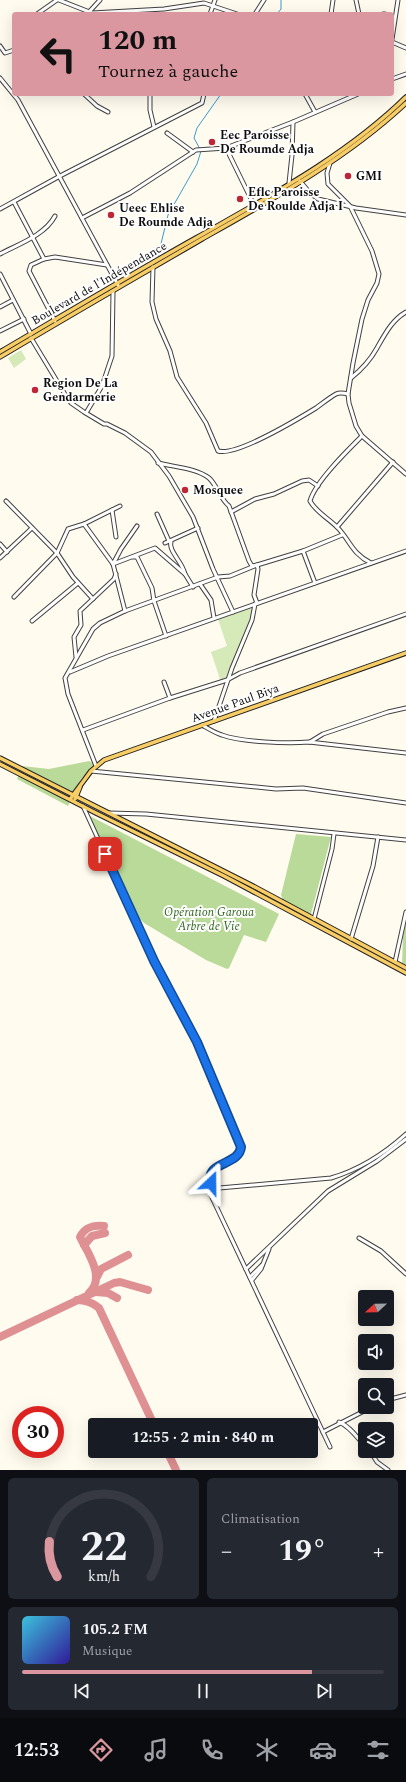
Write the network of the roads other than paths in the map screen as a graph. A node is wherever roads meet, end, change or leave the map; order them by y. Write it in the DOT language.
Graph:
graph roads {
  1 [pos="58,0"];
  2 [pos="100,0"];
  3 [pos="188,0"];
  4 [pos="215,0"];
  5 [pos="264,0"];
  6 [pos="333,0"];
  7 [pos="356,0"];
  8 [pos="398,0"];
  9 [pos="190,5"];
  10 [pos="212,6"];
  11 [pos="40,12"];
  12 [pos="88,12"];
  13 [pos="92,12"];
  14 [pos="121,12"];
  15 [pos="210,12"];
  16 [pos="231,12"];
  17 [pos="256,12"];
  18 [pos="331,12"];
  19 [pos="359,12"];
  20 [pos="394,18"];
  21 [pos="394,41"];
  22 [pos="0,46"];
  23 [pos="406,48"];
  24 [pos="12,51"];
  25 [pos="406,74"];
  26 [pos="0,78"];
  27 [pos="394,78"];
  28 [pos="12,93"];
  29 [pos="15,96"];
  30 [pos="86,96"];
  31 [pos="150,96"];
  32 [pos="204,96"];
  33 [pos="306,96"];
  34 [pos="353,96"];
  35 [pos="406,97"];
  36 [pos="406,103"];
  37 [pos="108,112"];
  38 [pos="315,112"];
  39 [pos="292,122"];
  40 [pos="154,127"];
  41 [pos="167,133"];
  42 [pos="226,148"];
  43 [pos="193,152"];
  44 [pos="330,162"];
  45 [pos="60,176"];
  46 [pos="300,181"];
  47 [pos="288,184"];
  48 [pos="14,202"];
  49 [pos="254,205"];
  50 [pos="350,206"];
  51 [pos="0,209"];
  52 [pos="406,215"];
  53 [pos="55,216"];
  54 [pos="82,218"];
  55 [pos="32,237"];
  56 [pos="0,254"];
  57 [pos="44,259"];
  58 [pos="107,265"];
  59 [pos="153,267"];
  60 [pos="0,274"];
  61 [pos="118,285"];
  62 [pos="113,290"];
  63 [pos="13,300"];
  64 [pos="0,307"];
  65 [pos="406,312"];
  66 [pos="24,319"];
  67 [pos="54,321"];
  68 [pos="0,331"];
  69 [pos="31,336"];
  70 [pos="0,352"];
  71 [pos="0,357"];
  72 [pos="351,378"];
  73 [pos="348,394"];
  74 [pos="86,413"];
  75 [pos="362,436"];
  76 [pos="393,462"];
  77 [pos="158,463"];
  78 [pos="406,474"];
  79 [pos="318,486"];
  80 [pos="6,501"];
  81 [pos="120,506"];
  82 [pos="112,510"];
  83 [pos="231,512"];
  84 [pos="157,514"];
  85 [pos="84,524"];
  86 [pos="137,526"];
  87 [pos="32,528"];
  88 [pos="198,528"];
  89 [pos="338,528"];
  90 [pos="342,535"];
  91 [pos="116,537"];
  92 [pos="170,541"];
  93 [pos="165,543"];
  94 [pos="0,544"];
  95 [pos="406,550"];
  96 [pos="303,551"];
  97 [pos="7,552"];
  98 [pos="57,553"];
  99 [pos="130,556"];
  100 [pos="0,558"];
  101 [pos="371,563"];
  102 [pos="113,564"];
  103 [pos="257,565"];
  104 [pos="116,574"];
  105 [pos="185,574"];
  106 [pos="218,577"];
  107 [pos="78,583"];
  108 [pos="315,583"];
  109 [pos="200,584"];
  110 [pos="193,587"];
  111 [pos="14,597"];
  112 [pos="93,599"];
  113 [pos="154,601"];
  114 [pos="256,604"];
  115 [pos="125,611"];
  116 [pos="233,612"];
  117 [pos="406,614"];
  118 [pos="214,618"];
  119 [pos="32,621"];
  120 [pos="166,636"];
  121 [pos="406,653"];
  122 [pos="76,657"];
  123 [pos="70,672"];
  124 [pos="227,680"];
  125 [pos="164,682"];
  126 [pos="170,698"];
  127 [pos="406,708"];
  128 [pos="214,721"];
  129 [pos="202,725"];
  130 [pos="82,730"];
  131 [pos="309,742"];
  132 [pos="406,753"];
  133 [pos="0,758"];
  134 [pos="0,764"];
  135 [pos="96,766"];
  136 [pos="91,771"];
  137 [pos="80,786"];
  138 [pos="79,791"];
  139 [pos="73,799"];
  140 [pos="81,800"];
  141 [pos="406,803"];
  142 [pos="83,806"];
  143 [pos="107,813"];
  144 [pos="334,834"];
  145 [pos="378,837"];
  146 [pos="406,840"];
  147 [pos="406,912"];
  148 [pos="314,919"];
  149 [pos="351,939"];
  150 [pos="395,962"];
  151 [pos="406,968"];
  152 [pos="406,973"];
  153 [pos="406,1134"];
  154 [pos="406,1139"];
  155 [pos="213,1188"];
  156 [pos="359,1238"];
  157 [pos="270,1247"];
  158 [pos="246,1269"];
  159 [pos="406,1274"];
  160 [pos="251,1278"];
  161 [pos="406,1395"];
  162 [pos="394,1398"];
  163 [pos="358,1413"];
  164 [pos="339,1422"];
  165 [pos="323,1432"];
  166 [pos="358,1438"];
  167 [pos="330,1447"];
  168 [pos="374,1458"];
  169 [pos="388,1470"];
  1 -- 11 [label="street"];
  1 -- 12 [label="street"];
  2 -- 13 [label="street"];
  3 -- 9 [label="street"];
  4 -- 10 [label="street"];
  5 -- 17 [label="street"];
  6 -- 18 [label="street"];
  7 -- 19 [label="street"];
  8 -- 20 [label="street"];
  9 -- 10 [label="street"];
  9 -- 14 [label="street"];
  10 -- 15 [label="street"];
  10 -- 16 [label="street"];
  21 -- 23 [label="street"];
  22 -- 24 [label="street"];
  25 -- 27 [label="street"];
  26 -- 28 [label="street"];
  29 -- 45 [label="street"];
  30 -- 37 [label="street"];
  31 -- 40 [label="street"];
  32 -- 40 [label="street"];
  33 -- 38 [label="street"];
  34 -- 38 [label="street"];
  35 -- 47 [label="main road, Boulevard de l'Indépendance"];
  36 -- 44 [label="main road, Boulevard de l'Indépendance"];
  38 -- 39 [label="street"];
  39 -- 42 [label="street"];
  39 -- 47 [label="street"];
  40 -- 45 [label="street"];
  41 -- 43 [label="street"];
  42 -- 43 [label="street"];
  42 -- 49 [label="street"];
  43 -- 54 [label="street"];
  44 -- 46 [label="main road, Boulevard de l'Indépendance"];
  44 -- 50 [label="street"];
  45 -- 48 [label="street"];
  45 -- 54 [label="street"];
  46 -- 50 [label="street"];
  46 -- 59 [label="main road, Boulevard de l'Indépendance"];
  47 -- 49 [label="main road, Boulevard de l'Indépendance"];
  48 -- 51 [label="street"];
  48 -- 55 [label="street"];
  49 -- 61 [label="main road, Boulevard de l'Indépendance"];
  50 -- 52 [label="street"];
  50 -- 72 [label="street"];
  53 -- 55 [label="street"];
  54 -- 58 [label="street"];
  55 -- 56 [label="street"];
  55 -- 57 [label="street"];
  57 -- 58 [label="street"];
  57 -- 67 [label="street"];
  58 -- 61 [label="street"];
  59 -- 61 [label="main road, Boulevard de l'Indépendance"];
  59 -- 73 [label="street"];
  60 -- 63 [label="street"];
  61 -- 62 [label="main road, Boulevard de l'Indépendance"];
  61 -- 67 [label="main road, Boulevard de l'Indépendance"];
  62 -- 69 [label="main road, Boulevard de l'Indépendance"];
  62 -- 74 [label="street"];
  63 -- 64 [label="street"];
  63 -- 66 [label="street"];
  65 -- 72 [label="street"];
  66 -- 68 [label="street"];
  66 -- 69 [label="street"];
  67 -- 69 [label="main road, Boulevard de l'Indépendance"];
  69 -- 70 [label="main road, Boulevard de l'Indépendance"];
  69 -- 71 [label="main road, Boulevard de l'Indépendance"];
  69 -- 74 [label="street"];
  72 -- 73 [label="street"];
  73 -- 75 [label="street"];
  74 -- 77 [label="street"];
  75 -- 76 [label="street"];
  75 -- 79 [label="street"];
  76 -- 78 [label="street"];
  76 -- 89 [label="street"];
  77 -- 83 [label="street"];
  77 -- 88 [label="street"];
  79 -- 83 [label="street"];
  79 -- 89 [label="street"];
  80 -- 87 [label="street"];
  81 -- 82 [label="street"];
  82 -- 85 [label="street"];
  82 -- 91 [label="street"];
  83 -- 103 [label="street"];
  84 -- 92 [label="street"];
  85 -- 98 [label="street"];
  85 -- 102 [label="street"];
  86 -- 102 [label="street"];
  87 -- 97 [label="street"];
  87 -- 98 [label="street"];
  88 -- 92 [label="street"];
  88 -- 106 [label="street"];
  89 -- 90 [label="street"];
  90 -- 96 [label="street"];
  90 -- 101 [label="street"];
  92 -- 93 [label="street"];
  92 -- 105 [label="street"];
  94 -- 97 [label="street"];
  95 -- 101 [label="street"];
  96 -- 103 [label="street"];
  96 -- 108 [label="street"];
  97 -- 100 [label="street"];
  98 -- 107 [label="street"];
  98 -- 111 [label="street"];
  99 -- 102 [label="street"];
  99 -- 105 [label="street"];
  99 -- 113 [label="street"];
  101 -- 108 [label="street"];
  102 -- 104 [label="street"];
  103 -- 106 [label="street"];
  103 -- 114 [label="street"];
  104 -- 112 [label="street"];
  104 -- 115 [label="street"];
  105 -- 110 [label="street"];
  106 -- 109 [label="street"];
  106 -- 116 [label="street"];
  107 -- 112 [label="street"];
  107 -- 119 [label="street"];
  108 -- 114 [label="street"];
  109 -- 110 [label="street"];
  109 -- 118 [label="street"];
  110 -- 113 [label="street"];
  112 -- 122 [label="street"];
  113 -- 115 [label="street"];
  113 -- 120 [label="street"];
  114 -- 116 [label="street"];
  114 -- 124 [label="street"];
  115 -- 122 [label="street"];
  116 -- 118 [label="street"];
  117 -- 124 [label="street"];
  118 -- 120 [label="street"];
  120 -- 123 [label="street"];
  121 -- 128 [label="main road, Avenue Paul Biya"];
  122 -- 123 [label="street"];
  123 -- 130 [label="street"];
  124 -- 126 [label="street"];
  124 -- 128 [label="street"];
  125 -- 126 [label="street"];
  126 -- 130 [label="street"];
  127 -- 131 [label="street"];
  128 -- 129 [label="main road, Avenue Paul Biya"];
  129 -- 131 [label="street"];
  129 -- 135 [label="main road, Avenue Paul Biya"];
  130 -- 135 [label="street"];
  131 -- 132 [label="street"];
  133 -- 139 [label="main road"];
  134 -- 139 [label="main road"];
  135 -- 136 [label="main road, Avenue Paul Biya"];
  136 -- 137 [label="main road, Avenue Paul Biya"];
  136 -- 141 [label="street"];
  137 -- 138 [label="main road, Avenue Paul Biya"];
  137 -- 139 [label="main road, Avenue Paul Biya"];
  138 -- 139 [label="main road, Avenue Paul Biya"];
  138 -- 140 [label="main road"];
  139 -- 140 [label="main road"];
  139 -- 142 [label="main road"];
  140 -- 143 [label="main road"];
  142 -- 152 [label="main road"];
  142 -- 155 [label="street"];
  143 -- 144 [label="street"];
  143 -- 148 [label="main road"];
  144 -- 145 [label="street"];
  144 -- 148 [label="street"];
  145 -- 146 [label="street"];
  145 -- 149 [label="street"];
  147 -- 150 [label="street"];
  148 -- 149 [label="main road"];
  149 -- 150 [label="main road"];
  150 -- 151 [label="main road"];
  153 -- 155 [label="street"];
  154 -- 157 [label="street"];
  155 -- 158 [label="street"];
  156 -- 159 [label="street"];
  157 -- 158 [label="street"];
  157 -- 160 [label="street"];
  158 -- 160 [label="street"];
  160 -- 165 [label="street"];
  161 -- 162 [label="street"];
  163 -- 164 [label="street"];
  164 -- 165 [label="street"];
  164 -- 166 [label="street"];
  165 -- 167 [label="street"];
  168 -- 169 [label="street"];
}
